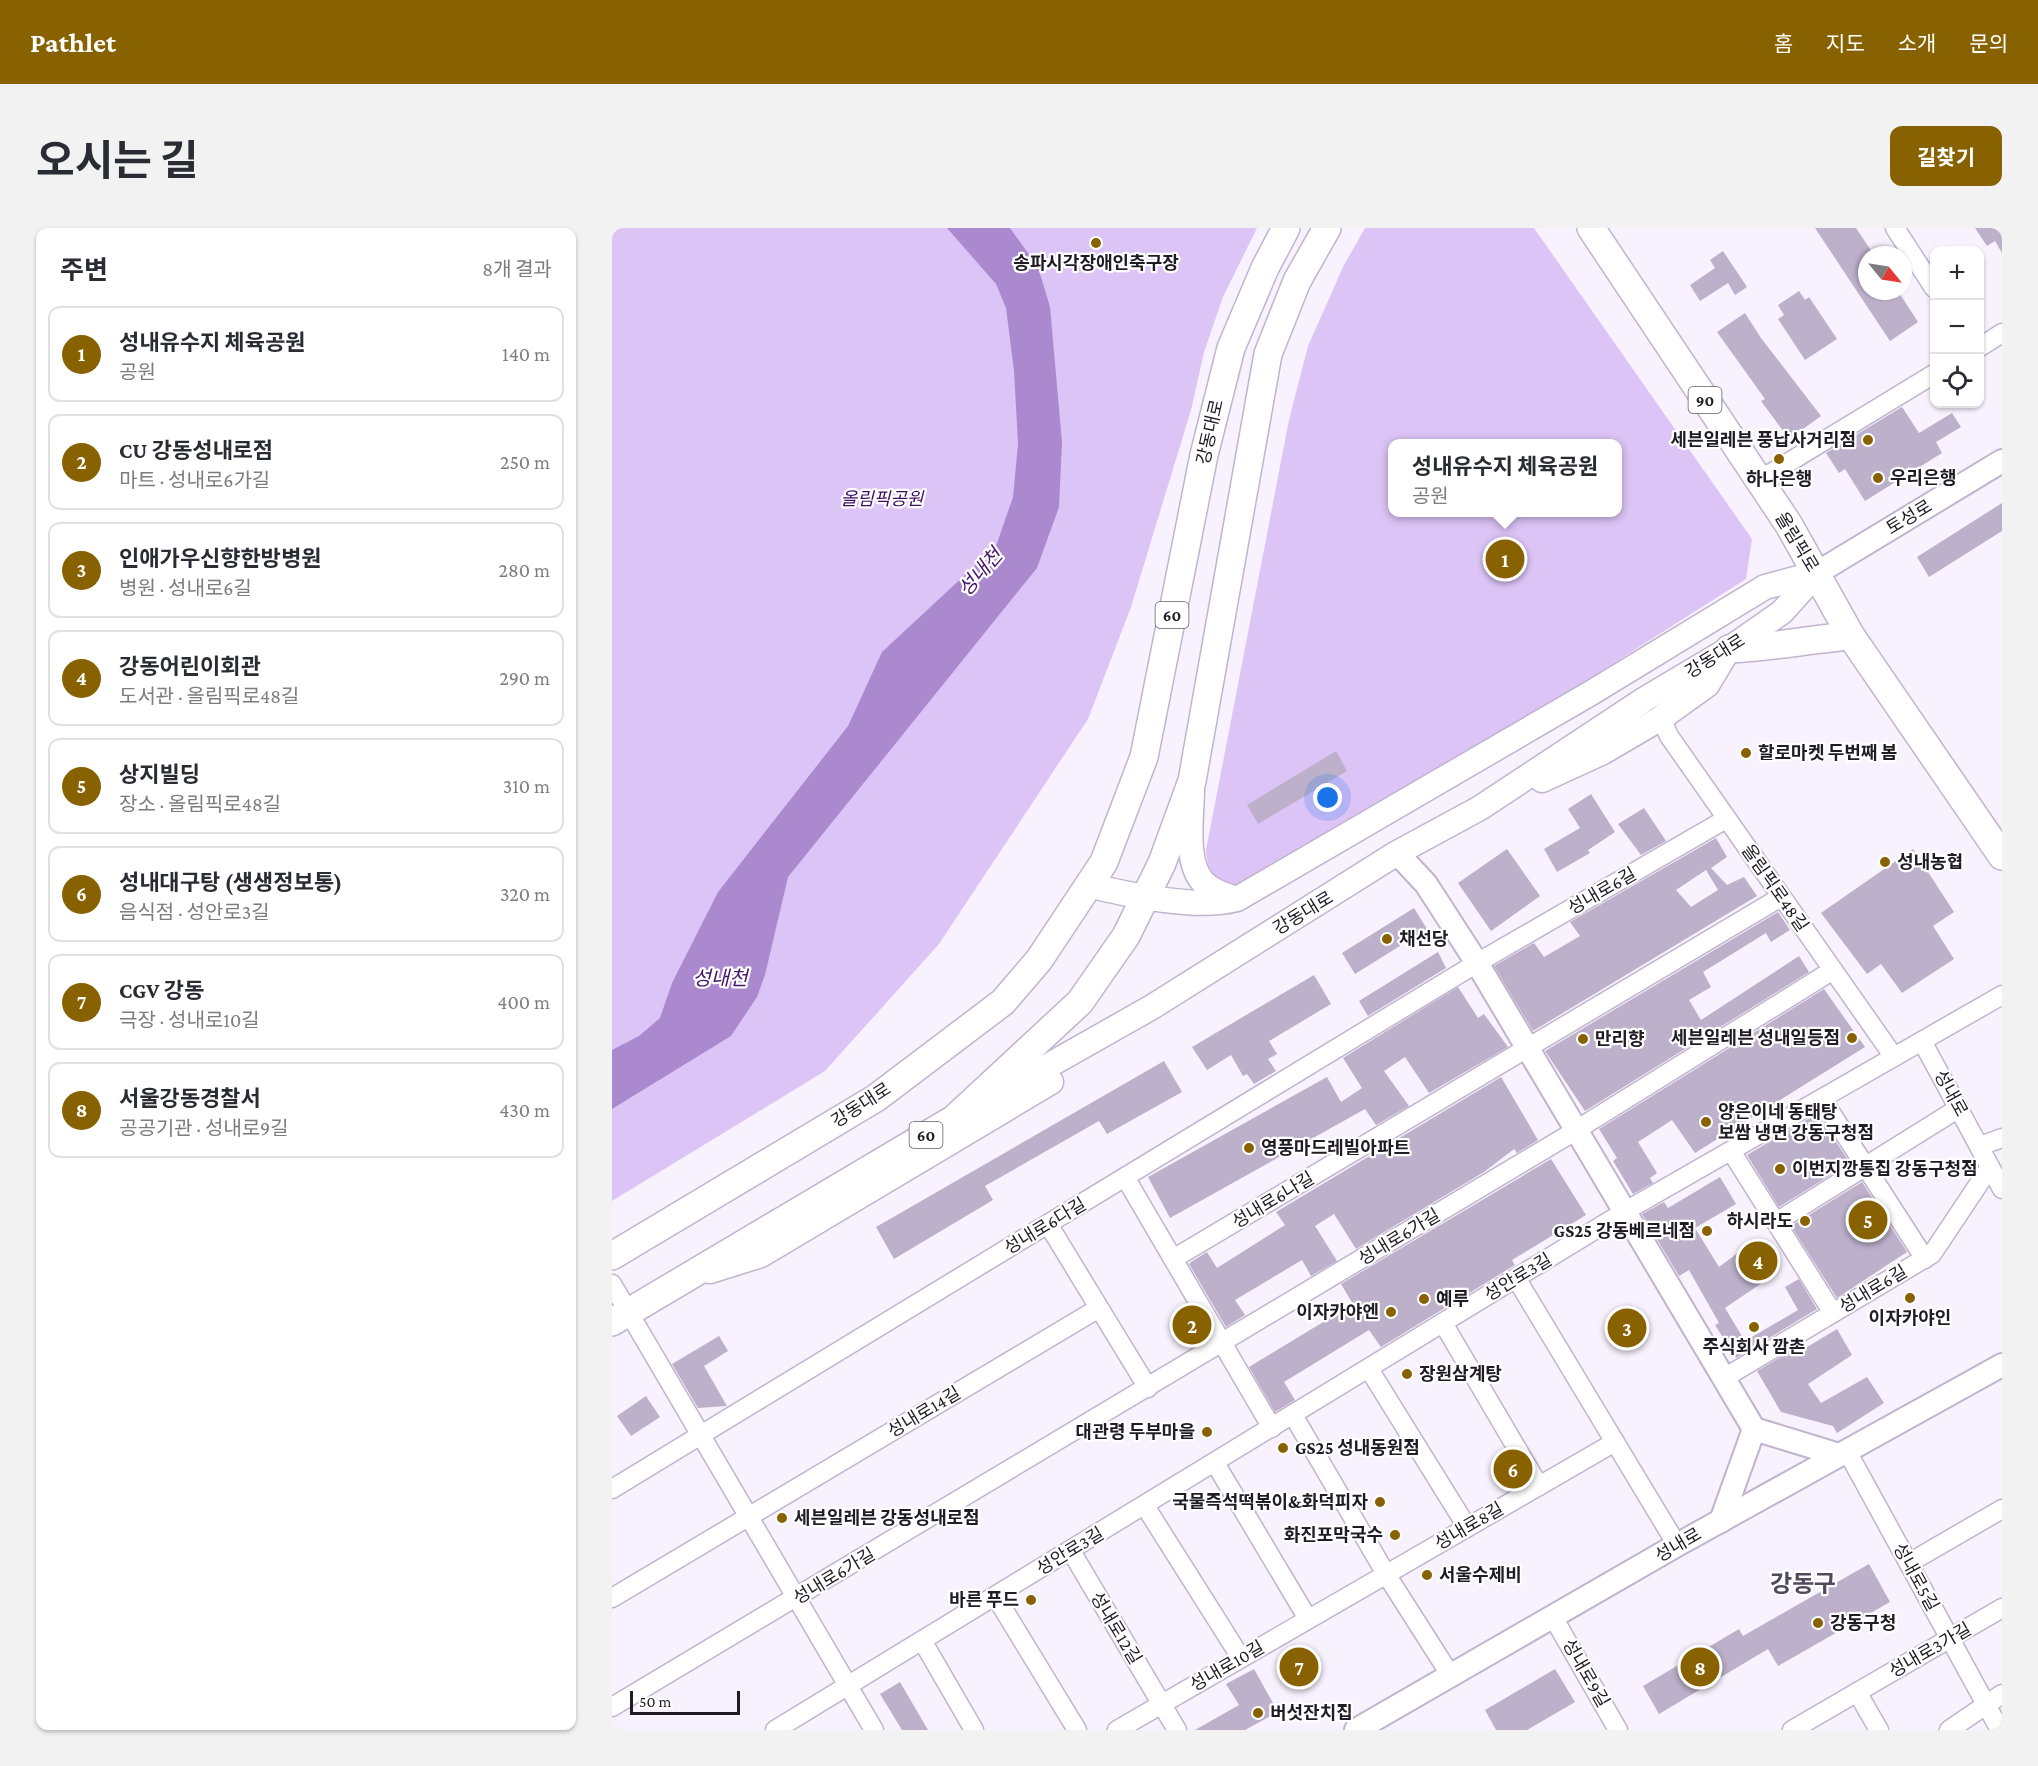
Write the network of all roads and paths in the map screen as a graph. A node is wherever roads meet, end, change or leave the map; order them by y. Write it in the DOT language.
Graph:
graph roads {
  1 [pos="1286,228"];
  2 [pos="1327,228"];
  3 [pos="1591,228"];
  4 [pos="1895,228"];
  5 [pos="1930,280"];
  6 [pos="2002,333"];
  7 [pos="1984,344"];
  8 [pos="1930,377"];
  9 [pos="2002,460"];
  10 [pos="1758,481"];
  11 [pos="1816,573"];
  12 [pos="1851,636"];
  13 [pos="1729,649"];
  14 [pos="1661,717"];
  15 [pos="1192,781"];
  16 [pos="1402,803"];
  17 [pos="1480,808"];
  18 [pos="1726,819"];
  19 [pos="1397,853"];
  20 [pos="2002,856"];
  21 [pos="1088,885"];
  22 [pos="1146,897"];
  23 [pos="1331,897"];
  24 [pos="1781,897"];
  25 [pos="1238,899"];
  26 [pos="1477,963"];
  27 [pos="1833,970"];
  28 [pos="2000,999"];
  29 [pos="1922,1041"];
  30 [pos="1528,1049"];
  31 [pos="1894,1057"];
  32 [pos="1822,1099"];
  33 [pos="1959,1108"];
  34 [pos="954,1119"];
  35 [pos="1576,1130"];
  36 [pos="2002,1138"];
  37 [pos="1980,1146"];
  38 [pos="1731,1151"];
  39 [pos="1990,1167"];
  40 [pos="1866,1168"];
  41 [pos="1125,1178"];
  42 [pos="2002,1189"];
  43 [pos="1625,1212"];
  44 [pos="1776,1222"];
  45 [pos="1048,1224"];
  46 [pos="612,1256"];
  47 [pos="1173,1259"];
  48 [pos="1925,1259"];
  49 [pos="1516,1278"];
  50 [pos="676,1282"];
  51 [pos="612,1284"];
  52 [pos="1099,1308"];
  53 [pos="1833,1313"];
  54 [pos="620,1317"];
  55 [pos="1443,1323"];
  56 [pos="1222,1343"];
  57 [pos="2002,1365"];
  58 [pos="1369,1369"];
  59 [pos="1724,1378"];
  60 [pos="1148,1388"];
  61 [pos="1293,1415"];
  62 [pos="1272,1428"];
  63 [pos="1754,1429"];
  64 [pos="701,1436"];
  65 [pos="1615,1442"];
  66 [pos="1843,1453"];
  67 [pos="1215,1463"];
  68 [pos="1539,1486"];
  69 [pos="612,1489"];
  70 [pos="1145,1506"];
  71 [pos="2002,1509"];
  72 [pos="748,1516"];
  73 [pos="1721,1521"];
  74 [pos="1467,1527"];
  75 [pos="1677,1545"];
  76 [pos="1071,1551"];
  77 [pos="1909,1563"];
  78 [pos="1386,1574"];
  79 [pos="996,1597"];
  80 [pos="612,1598"];
  81 [pos="797,1599"];
  82 [pos="2002,1608"];
  83 [pos="1553,1617"];
  84 [pos="1308,1619"];
  85 [pos="1950,1639"];
  86 [pos="923,1642"];
  87 [pos="1241,1658"];
  88 [pos="1451,1676"];
  89 [pos="848,1687"];
  90 [pos="1857,1692"];
  91 [pos="2002,1694"];
  92 [pos="1985,1703"];
  93 [pos="1161,1704"];
  94 [pos="612,1707"];
  95 [pos="1795,1729"];
  96 [pos="776,1730"];
  97 [pos="874,1730"];
  98 [pos="974,1730"];
  99 [pos="1077,1730"];
  100 [pos="1117,1730"];
  101 [pos="1177,1730"];
  102 [pos="1356,1730"];
  103 [pos="1618,1730"];
  104 [pos="1879,1730"];
  105 [pos="1949,1730"];
  106 [pos="2000,1730"];
  1 -- 21 [label="main road, 강동대로 / 60"];
  2 -- 15 [label="main road, 강동대로 / 60"];
  3 -- 10 [label="main road, 올림픽로 / 90"];
  4 -- 5 [label="street"];
  6 -- 7 [label="street"];
  8 -- 10 [label="street"];
  9 -- 11 [label="street, 토성로"];
  10 -- 11 [label="main road, 올림픽로 / 90"];
  11 -- 12 [label="main road, 올림픽로 / 90"];
  11 -- 13 [label="main road, 강동대로"];
  11 -- 16 [label="main road, 강동대로"];
  12 -- 13 [label="main road"];
  12 -- 20 [label="main road, 올림픽로 / 90"];
  13 -- 14 [label="main road"];
  13 -- 17 [label="main road, 강동대로"];
  14 -- 17 [label="main road"];
  14 -- 18 [label="street, 올림픽로48길"];
  15 -- 22 [label="main road, 강동대로 / 60"];
  15 -- 25 [label="main road"];
  16 -- 19 [label="main road"];
  16 -- 25 [label="main road, 강동대로"];
  17 -- 19 [label="main road, 강동대로"];
  18 -- 24 [label="street, 올림픽로48길"];
  18 -- 26 [label="street, 성내로6길"];
  19 -- 23 [label="main road, 강동대로"];
  19 -- 26 [label="street"];
  21 -- 22 [label="main road"];
  21 -- 46 [label="main road, 강동대로 / 60"];
  22 -- 25 [label="main road, 강동대로"];
  22 -- 34 [label="main road, 강동대로 / 60"];
  23 -- 34 [label="main road, 강동대로"];
  23 -- 50 [label="main road"];
  24 -- 27 [label="street, 올림픽로48길"];
  24 -- 30 [label="street"];
  26 -- 30 [label="street"];
  26 -- 41 [label="street, 성내로6다길"];
  27 -- 31 [label="street, 올림픽로48길"];
  27 -- 35 [label="street"];
  28 -- 29 [label="street"];
  29 -- 31 [label="street"];
  29 -- 33 [label="street, 성내로"];
  30 -- 35 [label="street"];
  30 -- 47 [label="street, 성내로6나길"];
  31 -- 32 [label="street"];
  32 -- 38 [label="street"];
  32 -- 40 [label="street"];
  33 -- 37 [label="street, 성내로"];
  33 -- 40 [label="street"];
  34 -- 50 [label="main road, 강동대로 / 60"];
  35 -- 43 [label="street"];
  35 -- 56 [label="street, 성내로6가길"];
  36 -- 37 [label="street"];
  37 -- 39 [label="street, 성내로"];
  38 -- 43 [label="street"];
  38 -- 44 [label="street"];
  39 -- 42 [label="street, 성내로"];
  39 -- 48 [label="street, 성내로6길"];
  40 -- 44 [label="street"];
  40 -- 48 [label="street"];
  41 -- 45 [label="street, 성내로6다길"];
  41 -- 47 [label="street"];
  43 -- 49 [label="street, 성안로3길"];
  43 -- 59 [label="street"];
  44 -- 53 [label="street"];
  45 -- 52 [label="street"];
  45 -- 64 [label="street, 성내로6다길"];
  47 -- 56 [label="street"];
  48 -- 53 [label="street, 성내로6길"];
  49 -- 55 [label="street, 성안로3길"];
  49 -- 65 [label="street"];
  50 -- 54 [label="main road, 강동대로 / 60"];
  51 -- 54 [label="street"];
  52 -- 60 [label="street"];
  52 -- 72 [label="street, 성내로14길"];
  53 -- 59 [label="street, 성내로6길"];
  54 -- 64 [label="street"];
  55 -- 58 [label="street, 성안로3길"];
  55 -- 68 [label="street"];
  56 -- 60 [label="street, 성내로6가길"];
  56 -- 62 [label="street"];
  57 -- 66 [label="street, 성내로"];
  58 -- 61 [label="street, 성안로3길"];
  58 -- 74 [label="street"];
  59 -- 63 [label="street"];
  60 -- 81 [label="street, 성내로6가길"];
  61 -- 62 [label="street, 성안로3길"];
  61 -- 78 [label="street"];
  62 -- 67 [label="street, 성안로3길"];
  63 -- 66 [label="street"];
  63 -- 73 [label="street"];
  64 -- 69 [label="street, 성내로6다길"];
  64 -- 72 [label="street"];
  65 -- 68 [label="street, 성내로8길"];
  65 -- 75 [label="street"];
  66 -- 73 [label="street, 성내로"];
  66 -- 77 [label="street, 성내로5길"];
  67 -- 70 [label="street, 성안로3길"];
  67 -- 84 [label="street"];
  68 -- 74 [label="street, 성내로8길"];
  70 -- 76 [label="street, 성안로3길"];
  70 -- 87 [label="street"];
  71 -- 77 [label="street"];
  72 -- 80 [label="street, 성내로14길"];
  72 -- 81 [label="street"];
  73 -- 75 [label="street, 성내로"];
  74 -- 78 [label="street, 성내로8길"];
  75 -- 83 [label="street, 성내로"];
  76 -- 79 [label="street, 성안로3길"];
  76 -- 93 [label="street, 성내로12길"];
  77 -- 85 [label="street, 성내로5길"];
  78 -- 84 [label="street, 성내로10길"];
  78 -- 88 [label="street"];
  79 -- 86 [label="street, 성안로3길"];
  79 -- 99 [label="street"];
  81 -- 89 [label="street"];
  81 -- 94 [label="street, 성내로6가길"];
  82 -- 85 [label="street, 성내로3가길"];
  83 -- 88 [label="street, 성내로"];
  83 -- 103 [label="street, 성내로9길"];
  84 -- 87 [label="street, 성내로10길"];
  85 -- 90 [label="street, 성내로3가길"];
  85 -- 92 [label="street, 성내로5길"];
  86 -- 89 [label="street, 성안로3길"];
  86 -- 98 [label="street"];
  87 -- 93 [label="street, 성내로10길"];
  88 -- 102 [label="street, 성내로"];
  89 -- 96 [label="street, 성안로3길"];
  89 -- 97 [label="street"];
  90 -- 95 [label="street, 성내로3가길"];
  90 -- 104 [label="street"];
  91 -- 92 [label="street"];
  92 -- 105 [label="street"];
  92 -- 106 [label="street, 성내로5길"];
  93 -- 100 [label="street"];
  93 -- 101 [label="street, 성내로12길"];
}
